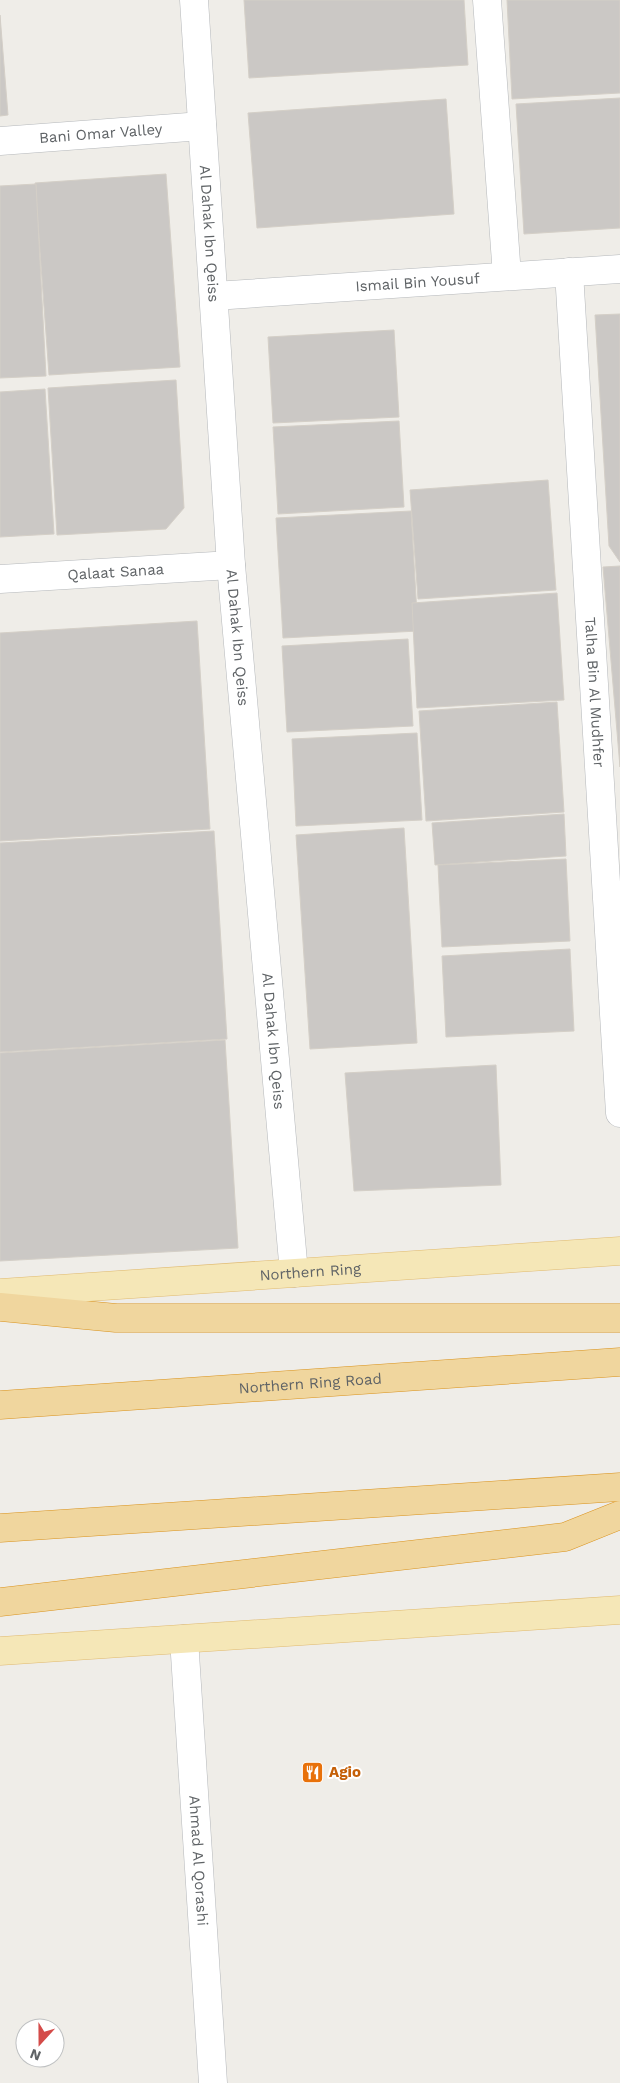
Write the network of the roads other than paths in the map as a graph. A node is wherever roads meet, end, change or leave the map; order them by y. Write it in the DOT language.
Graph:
graph roads {
  1 [pos="194,0"];
  2 [pos="487,0"];
  3 [pos="202,126"];
  4 [pos="0,141"];
  5 [pos="620,268"];
  6 [pos="569,272"];
  7 [pos="506,276"];
  8 [pos="214,296"];
  9 [pos="231,565"];
  10 [pos="0,579"];
  11 [pos="612,863"];
  12 [pos="620,1113"];
  13 [pos="620,1251"];
  14 [pos="294,1273"];
  15 [pos="0,1293"];
  16 [pos="0,1307"];
  17 [pos="620,1318"];
  18 [pos="620,1362"];
  19 [pos="0,1405"];
  20 [pos="620,1486"];
  21 [pos="620,1516"];
  22 [pos="0,1528"];
  23 [pos="0,1602"];
  24 [pos="620,1610"];
  25 [pos="184,1639"];
  26 [pos="0,1651"];
  27 [pos="213,2083"];
  1 -- 3 [label="street, Al Dahak Ibn Qeiss"];
  2 -- 7 [label="street"];
  3 -- 4 [label="street, Bani Omar Valley"];
  3 -- 8 [label="street, Al Dahak Ibn Qeiss"];
  5 -- 6 [label="street, Ismail Bin Yousuf"];
  6 -- 7 [label="street, Ismail Bin Yousuf"];
  6 -- 11 [label="street, Talha Bin Al Mudhfer"];
  7 -- 8 [label="street, Ismail Bin Yousuf"];
  8 -- 9 [label="street, Al Dahak Ibn Qeiss"];
  9 -- 10 [label="street, Qalaat Sanaa"];
  9 -- 14 [label="street, Al Dahak Ibn Qeiss"];
  11 -- 12 [label="street, Talha Bin Al Mudhfer"];
  13 -- 14 [label="main road, Northern Ring"];
  14 -- 15 [label="main road, Northern Ring"];
  16 -- 17 [label="highway"];
  18 -- 19 [label="highway, Northern Ring Road"];
  20 -- 22 [label="highway"];
  21 -- 23 [label="highway"];
  24 -- 25 [label="main road"];
  25 -- 26 [label="main road"];
  25 -- 27 [label="street, Ahmad Al Qorashi"];
}
